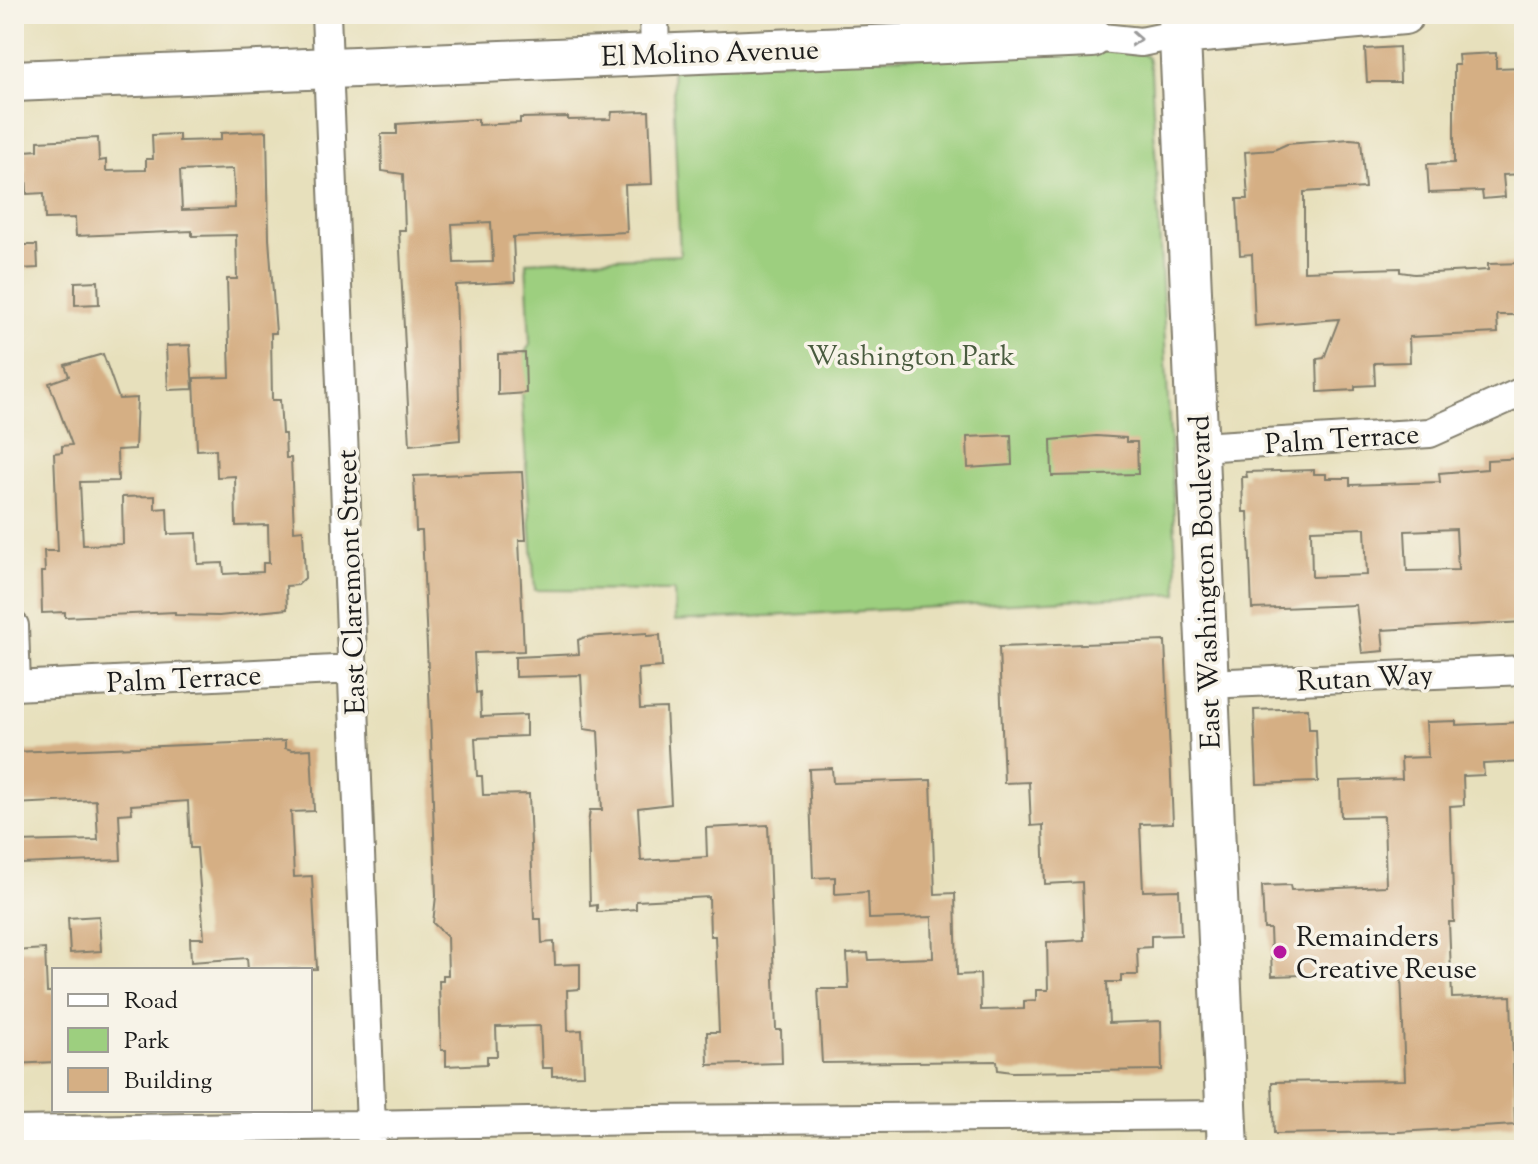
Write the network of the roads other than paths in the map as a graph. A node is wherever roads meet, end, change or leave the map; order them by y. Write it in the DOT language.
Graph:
graph roads {
  1 [pos="326,14"];
  2 [pos="654,14"];
  3 [pos="1404,14"];
  4 [pos="1180,24"];
  5 [pos="1092,37"];
  6 [pos="655,53"];
  7 [pos="329,69"];
  8 [pos="14,81"];
  9 [pos="1524,391"];
  10 [pos="1199,447"];
  11 [pos="14,626"];
  12 [pos="354,669"];
  13 [pos="1524,670"];
  14 [pos="1207,684"];
  15 [pos="15,686"];
  16 [pos="14,1131"];
  17 [pos="1227,1133"];
  18 [pos="372,1138"];
  1 -- 7 [label="street, East Claremont Street"];
  2 -- 6 [label="street"];
  3 -- 4 [label="street, El Molino Avenue"];
  5 -- 4 [label="street, El Molino Avenue, one-way"];
  4 -- 10 [label="street, East Washington Boulevard"];
  5 -- 6 [label="street, El Molino Avenue"];
  6 -- 7 [label="street, El Molino Avenue"];
  7 -- 8 [label="street, El Molino Avenue"];
  7 -- 12 [label="street, East Claremont Street"];
  9 -- 10 [label="street, Palm Terrace"];
  10 -- 14 [label="street, East Washington Boulevard"];
  11 -- 15 [label="street"];
  12 -- 15 [label="street, Palm Terrace"];
  12 -- 18 [label="street, East Claremont Street"];
  13 -- 14 [label="street, Rutan Way"];
  14 -- 17 [label="street, East Washington Boulevard"];
  16 -- 18 [label="street"];
  17 -- 18 [label="street"];
}
